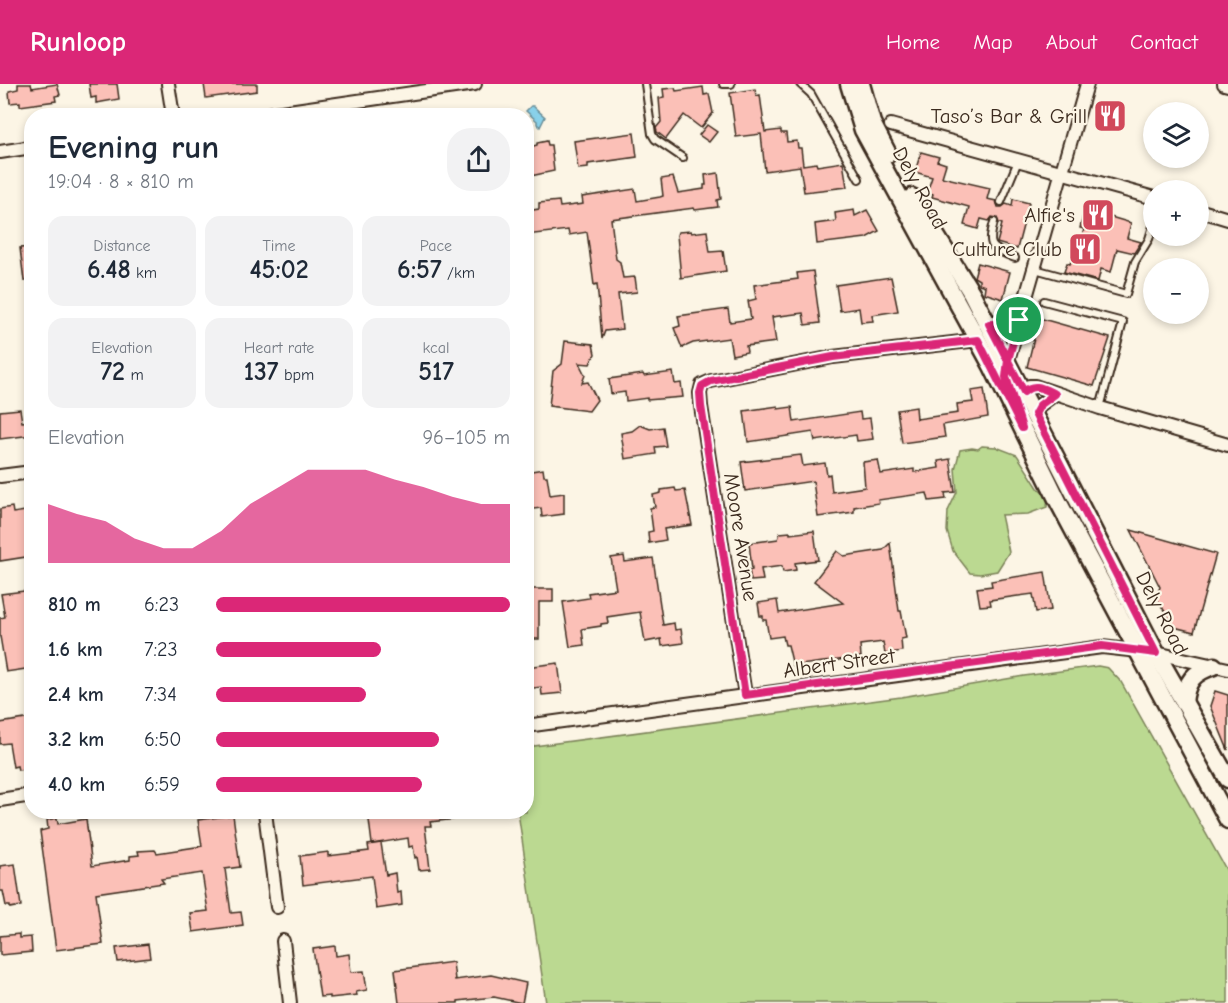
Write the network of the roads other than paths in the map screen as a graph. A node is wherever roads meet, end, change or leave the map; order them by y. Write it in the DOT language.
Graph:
graph roads {
  1 [pos="168,84"];
  2 [pos="475,84"];
  3 [pos="645,84"];
  4 [pos="723,84"];
  5 [pos="731,84"];
  6 [pos="800,84"];
  7 [pos="849,84"];
  8 [pos="861,84"];
  9 [pos="1087,84"];
  10 [pos="172,108"];
  11 [pos="309,108"];
  12 [pos="891,125"];
  13 [pos="24,148"];
  14 [pos="0,152"];
  15 [pos="683,158"];
  16 [pos="1018,161"];
  17 [pos="1062,172"];
  18 [pos="859,179"];
  19 [pos="1143,195"];
  20 [pos="1001,202"];
  21 [pos="1209,213"];
  22 [pos="1228,219"];
  23 [pos="994,222"];
  24 [pos="1145,246"];
  25 [pos="1015,258"];
  26 [pos="1035,268"];
  27 [pos="1044,301"];
  28 [pos="1019,320"];
  29 [pos="989,324"];
  30 [pos="978,340"];
  31 [pos="1008,360"];
  32 [pos="1024,392"];
  33 [pos="1055,394"];
  34 [pos="1100,408"];
  35 [pos="1035,414"];
  36 [pos="1022,428"];
  37 [pos="1228,445"];
  38 [pos="24,473"];
  39 [pos="0,476"];
  40 [pos="1137,650"];
  41 [pos="1156,653"];
  42 [pos="1221,667"];
  43 [pos="745,695"];
  44 [pos="1184,702"];
  45 [pos="534,725"];
  46 [pos="1228,778"];
  47 [pos="24,796"];
  48 [pos="0,800"];
  49 [pos="266,819"];
  50 [pos="1228,820"];
  51 [pos="277,907"];
  52 [pos="283,940"];
  53 [pos="290,1003"];
  1 -- 10 [label="street"];
  2 -- 11 [label="street"];
  3 -- 15 [label="lane"];
  4 -- 5 [label="lane"];
  6 -- 18 [label="lane"];
  7 -- 30 [label="main road, Dely Road"];
  8 -- 29 [label="main road, Dely Road"];
  9 -- 17 [label="street"];
  12 -- 16 [label="street"];
  13 -- 14 [label="street"];
  16 -- 17 [label="street"];
  16 -- 20 [label="lane"];
  17 -- 19 [label="street"];
  17 -- 26 [label="street"];
  21 -- 22 [label="street"];
  23 -- 25 [label="lane"];
  24 -- 26 [label="lane"];
  26 -- 28 [label="street"];
  27 -- 34 [label="lane"];
  28 -- 29 [label="main road"];
  28 -- 31 [label="street"];
  29 -- 31 [label="main road, Dely Road"];
  30 -- 36 [label="main road, Dely Road"];
  30 -- 43 [label="street, Moore Avenue"];
  31 -- 32 [label="main road, Dely Road"];
  31 -- 36 [label="main road"];
  32 -- 33 [label="street"];
  32 -- 35 [label="main road, Dely Road"];
  33 -- 34 [label="street"];
  33 -- 35 [label="street"];
  34 -- 37 [label="street"];
  35 -- 41 [label="main road, Dely Road"];
  36 -- 40 [label="main road, Dely Road"];
  38 -- 39 [label="street"];
  40 -- 41 [label="street, Albert Street"];
  40 -- 43 [label="street, Albert Street"];
  40 -- 50 [label="main road, Dely Road"];
  41 -- 42 [label="street, Albert Street"];
  41 -- 44 [label="main road, Dely Road"];
  42 -- 44 [label="main road"];
  43 -- 45 [label="street, Albert Street"];
  44 -- 46 [label="main road, Dely Road"];
  47 -- 48 [label="street"];
  49 -- 51 [label="street"];
  52 -- 53 [label="street"];
}
